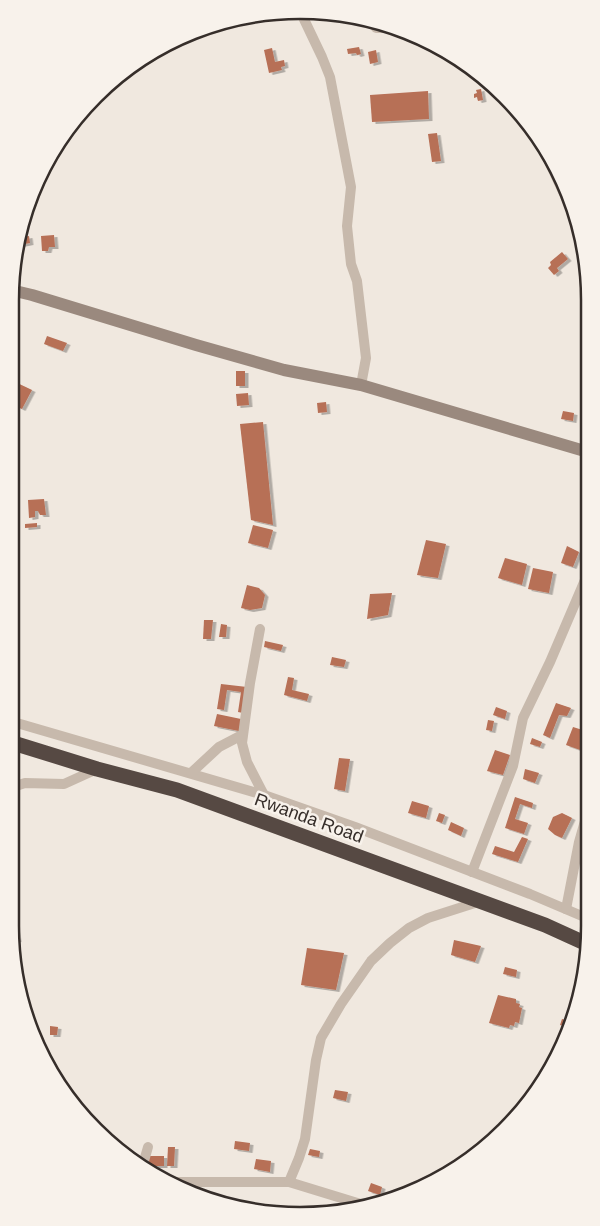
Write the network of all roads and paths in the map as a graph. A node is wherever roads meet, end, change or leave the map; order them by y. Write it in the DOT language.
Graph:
graph roads {
  1 [pos="304,19"];
  2 [pos="19,292"];
  3 [pos="361,385"];
  4 [pos="581,450"];
  5 [pos="581,589"];
  6 [pos="260,629"];
  7 [pos="19,724"];
  8 [pos="242,734"];
  9 [pos="19,745"];
  10 [pos="97,769"];
  11 [pos="191,773"];
  12 [pos="19,786"];
  13 [pos="264,795"];
  14 [pos="581,835"];
  15 [pos="472,872"];
  16 [pos="482,901"];
  17 [pos="566,909"];
  18 [pos="581,916"];
  19 [pos="581,941"];
  20 [pos="148,1147"];
  21 [pos="144,1160"];
  22 [pos="289,1182"];
  23 [pos="186,1183"];
  24 [pos="353,1202"];
  1 -- 3 [label="street"];
  2 -- 3 [label="street"];
  3 -- 4 [label="street"];
  5 -- 15 [label="street"];
  6 -- 8 [label="street"];
  7 -- 11 [label="street"];
  8 -- 11 [label="street"];
  8 -- 13 [label="street"];
  9 -- 10 [label="highway, Rwanda Road"];
  10 -- 12 [label="street"];
  10 -- 16 [label="highway, Rwanda Road"];
  11 -- 13 [label="street"];
  13 -- 15 [label="street"];
  14 -- 17 [label="street"];
  15 -- 17 [label="street"];
  16 -- 19 [label="highway, Rwanda Road"];
  16 -- 22 [label="street"];
  17 -- 18 [label="street"];
  20 -- 21 [label="street"];
  22 -- 23 [label="street"];
  22 -- 24 [label="street"];
}
